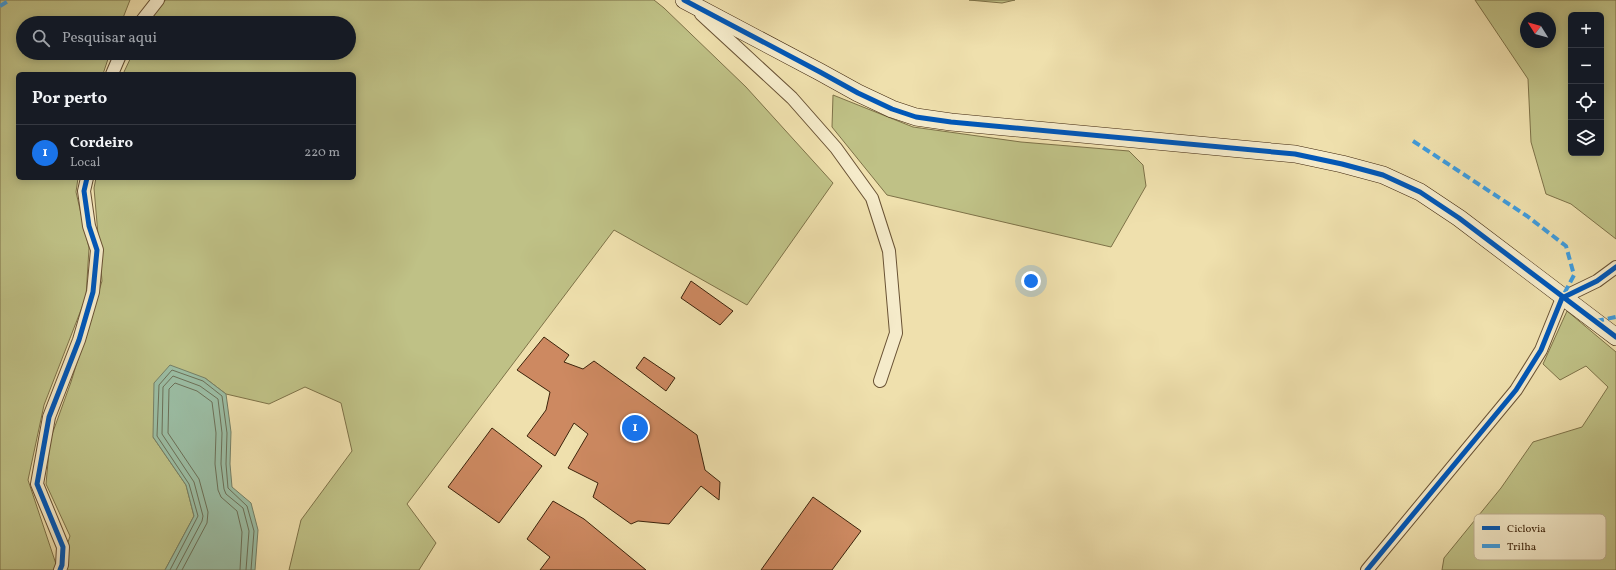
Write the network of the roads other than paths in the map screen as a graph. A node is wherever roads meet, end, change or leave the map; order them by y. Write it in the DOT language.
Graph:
graph roads {
  1 [pos="158,0"];
  2 [pos="687,2"];
  3 [pos="145,16"];
  4 [pos="118,60"];
  5 [pos="113,72"];
  6 [pos="86,180"];
  7 [pos="1616,267"];
  8 [pos="1562,298"];
  9 [pos="1616,337"];
  10 [pos="880,382"];
  11 [pos="60,570"];
  12 [pos="1367,570"];
  1 -- 3 [label="street"];
  2 -- 8 [label="street"];
  2 -- 10 [label="street"];
  4 -- 5 [label="street"];
  6 -- 11 [label="street"];
  7 -- 8 [label="street"];
  8 -- 9 [label="street"];
  8 -- 12 [label="street"];
}
